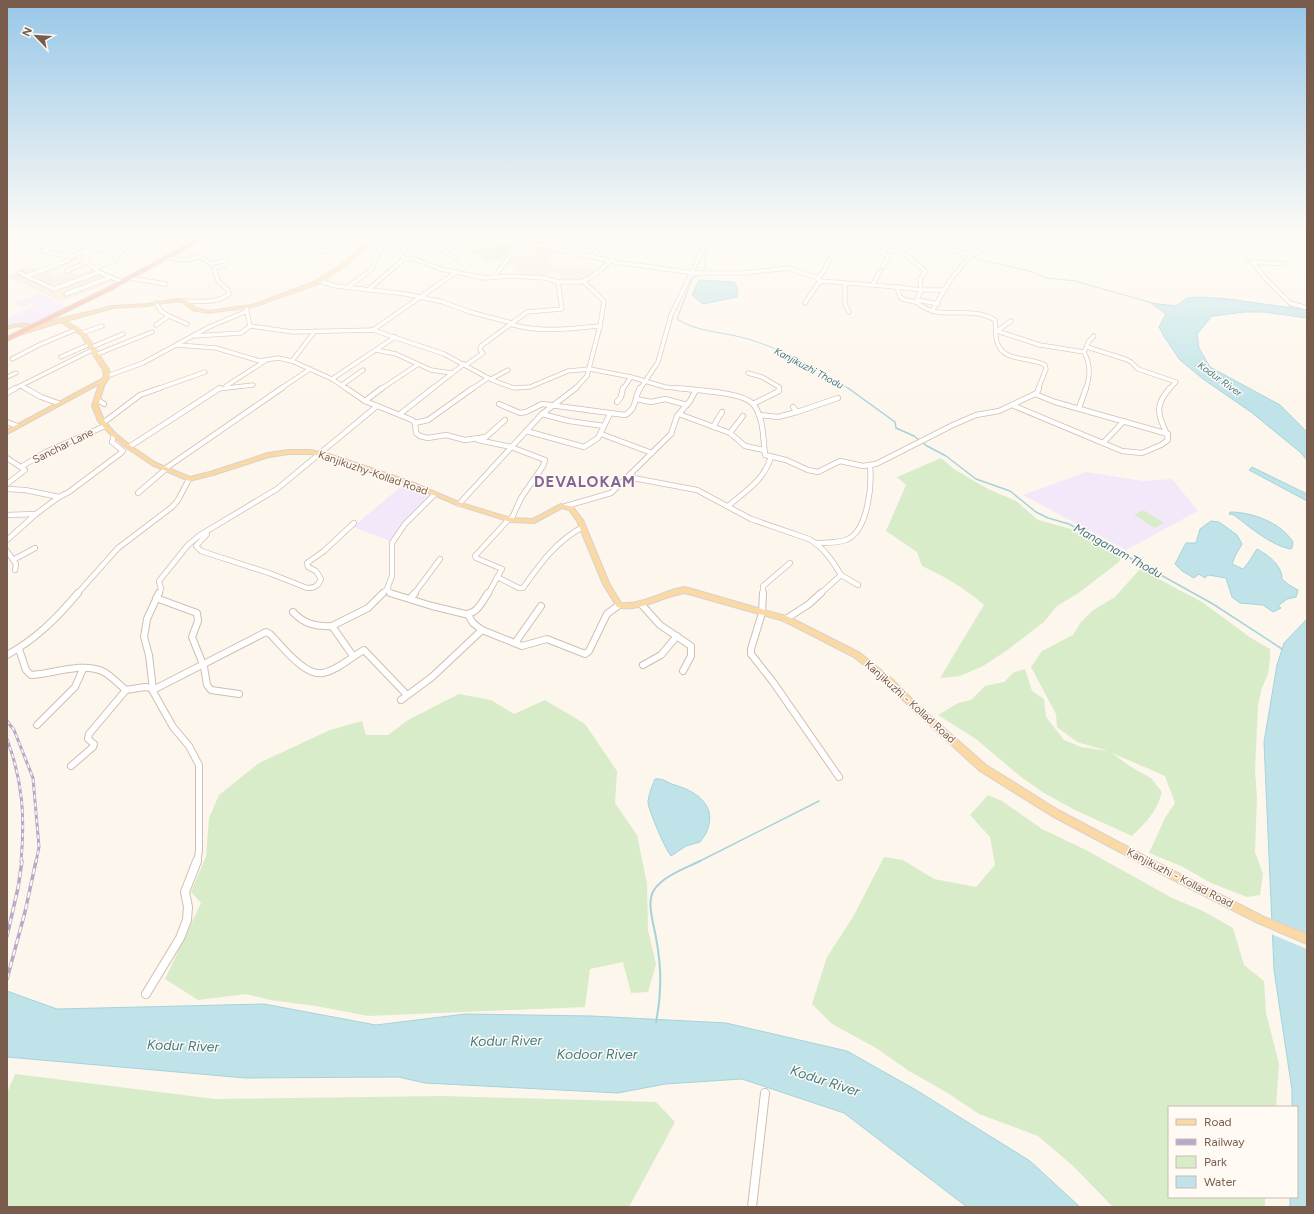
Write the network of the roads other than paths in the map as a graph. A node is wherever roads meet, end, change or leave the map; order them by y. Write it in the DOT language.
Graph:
graph roads {
  1 [pos="78,290"];
  2 [pos="107,290"];
  3 [pos="228,290"];
  4 [pos="301,290"];
  5 [pos="368,290"];
  6 [pos="430,290"];
  7 [pos="559,290"];
  8 [pos="593,290"];
  9 [pos="684,290"];
  10 [pos="813,290"];
  11 [pos="845,290"];
  12 [pos="897,290"];
  13 [pos="920,290"];
  14 [pos="945,290"];
  15 [pos="1277,290"];
  16 [pos="66,294"];
  17 [pos="419,297"];
  18 [pos="184,301"];
  19 [pos="916,301"];
  20 [pos="805,303"];
  21 [pos="156,304"];
  22 [pos="938,304"];
  23 [pos="1307,308"];
  24 [pos="246,310"];
  25 [pos="932,311"];
  26 [pos="849,312"];
  27 [pos="169,316"];
  28 [pos="50,319"];
  29 [pos="61,320"];
  30 [pos="1011,321"];
  31 [pos="511,323"];
  32 [pos="187,324"];
  33 [pos="156,325"];
  34 [pos="102,326"];
  35 [pos="250,326"];
  36 [pos="600,326"];
  37 [pos="33,327"];
  38 [pos="7,328"];
  39 [pos="373,330"];
  40 [pos="80,331"];
  41 [pos="315,331"];
  42 [pos="997,331"];
  43 [pos="152,332"];
  44 [pos="123,334"];
  45 [pos="16,335"];
  46 [pos="192,336"];
  47 [pos="1094,336"];
  48 [pos="395,338"];
  49 [pos="7,339"];
  50 [pos="177,346"];
  51 [pos="1087,348"];
  52 [pos="92,349"];
  53 [pos="376,350"];
  54 [pos="1084,352"];
  55 [pos="61,357"];
  56 [pos="12,359"];
  57 [pos="265,361"];
  58 [pos="292,361"];
  59 [pos="417,365"];
  60 [pos="465,365"];
  61 [pos="310,369"];
  62 [pos="590,369"];
  63 [pos="363,370"];
  64 [pos="508,370"];
  65 [pos="205,372"];
  66 [pos="16,373"];
  67 [pos="452,373"];
  68 [pos="748,373"];
  69 [pos="7,377"];
  70 [pos="631,377"];
  71 [pos="105,378"];
  72 [pos="490,378"];
  73 [pos="332,379"];
  74 [pos="645,381"];
  75 [pos="253,385"];
  76 [pos="342,385"];
  77 [pos="21,386"];
  78 [pos="225,386"];
  79 [pos="696,390"];
  80 [pos="7,393"];
  81 [pos="1035,394"];
  82 [pos="838,398"];
  83 [pos="636,399"];
  84 [pos="98,400"];
  85 [pos="365,401"];
  86 [pos="617,402"];
  87 [pos="58,403"];
  88 [pos="104,404"];
  89 [pos="499,404"];
  90 [pos="753,404"];
  91 [pos="687,405"];
  92 [pos="1012,405"];
  93 [pos="378,406"];
  94 [pos="552,406"];
  95 [pos="793,407"];
  96 [pos="1079,408"];
  97 [pos="722,412"];
  98 [pos="797,412"];
  99 [pos="400,414"];
  100 [pos="542,414"];
  101 [pos="610,414"];
  102 [pos="679,414"];
  103 [pos="759,415"];
  104 [pos="743,416"];
  105 [pos="505,420"];
  106 [pos="1124,421"];
  107 [pos="7,422"];
  108 [pos="415,423"];
  109 [pos="104,424"];
  110 [pos="17,426"];
  111 [pos="604,426"];
  112 [pos="713,427"];
  113 [pos="526,431"];
  114 [pos="7,432"];
  115 [pos="730,433"];
  116 [pos="601,434"];
  117 [pos="1168,434"];
  118 [pos="114,435"];
  119 [pos="472,439"];
  120 [pos="1104,442"];
  121 [pos="130,447"];
  122 [pos="511,447"];
  123 [pos="764,450"];
  124 [pos="652,453"];
  125 [pos="321,454"];
  126 [pos="771,457"];
  127 [pos="7,458"];
  128 [pos="870,466"];
  129 [pos="21,467"];
  130 [pos="167,468"];
  131 [pos="628,477"];
  132 [pos="189,479"];
  133 [pos="7,484"];
  134 [pos="7,489"];
  135 [pos="138,493"];
  136 [pos="435,494"];
  137 [pos="59,497"];
  138 [pos="459,504"];
  139 [pos="566,506"];
  140 [pos="728,506"];
  141 [pos="36,514"];
  142 [pos="7,515"];
  143 [pos="510,519"];
  144 [pos="354,523"];
  145 [pos="216,526"];
  146 [pos="583,527"];
  147 [pos="8,537"];
  148 [pos="816,543"];
  149 [pos="35,548"];
  150 [pos="7,551"];
  151 [pos="440,559"];
  152 [pos="13,560"];
  153 [pos="790,563"];
  154 [pos="15,570"];
  155 [pos="841,575"];
  156 [pos="497,577"];
  157 [pos="858,585"];
  158 [pos="387,589"];
  159 [pos="156,598"];
  160 [pos="410,599"];
  161 [pos="642,604"];
  162 [pos="618,605"];
  163 [pos="541,606"];
  164 [pos="293,612"];
  165 [pos="762,613"];
  166 [pos="468,615"];
  167 [pos="786,619"];
  168 [pos="332,626"];
  169 [pos="482,630"];
  170 [pos="677,636"];
  171 [pos="515,643"];
  172 [pos="19,649"];
  173 [pos="7,655"];
  174 [pos="353,656"];
  175 [pos="204,664"];
  176 [pos="643,665"];
  177 [pos="83,669"];
  178 [pos="683,671"];
  179 [pos="126,690"];
  180 [pos="153,690"];
  181 [pos="239,694"];
  182 [pos="407,695"];
  183 [pos="401,700"];
  184 [pos="37,725"];
  185 [pos="71,766"];
  186 [pos="838,777"];
  187 [pos="1307,939"];
  188 [pos="146,994"];
  189 [pos="765,1093"];
  190 [pos="752,1207"];
  1 -- 16 [label="street"];
  2 -- 28 [label="highway"];
  3 -- 18 [label="street"];
  4 -- 24 [label="main road"];
  5 -- 17 [label="street"];
  6 -- 17 [label="street"];
  7 -- 31 [label="street"];
  8 -- 36 [label="street"];
  9 -- 74 [label="street"];
  10 -- 20 [label="street"];
  11 -- 26 [label="street"];
  12 -- 19 [label="street"];
  13 -- 14 [label="street"];
  13 -- 19 [label="street"];
  14 -- 22 [label="street"];
  15 -- 23 [label="street"];
  17 -- 31 [label="street"];
  17 -- 39 [label="street"];
  18 -- 21 [label="main road"];
  18 -- 24 [label="main road"];
  19 -- 22 [label="street"];
  19 -- 25 [label="street"];
  21 -- 27 [label="street"];
  21 -- 29 [label="main road"];
  22 -- 25 [label="street"];
  24 -- 35 [label="street"];
  24 -- 46 [label="street"];
  25 -- 42 [label="street"];
  27 -- 32 [label="street"];
  27 -- 33 [label="street"];
  28 -- 29 [label="highway"];
  28 -- 37 [label="highway"];
  29 -- 40 [label="main road"];
  29 -- 45 [label="main road"];
  30 -- 42 [label="street"];
  31 -- 36 [label="street"];
  31 -- 60 [label="street"];
  34 -- 40 [label="street"];
  35 -- 41 [label="street"];
  35 -- 46 [label="street"];
  36 -- 62 [label="street"];
  37 -- 38 [label="main road"];
  37 -- 45 [label="highway"];
  39 -- 41 [label="street"];
  39 -- 48 [label="street"];
  40 -- 52 [label="main road"];
  40 -- 56 [label="street"];
  41 -- 58 [label="street"];
  42 -- 54 [label="street"];
  42 -- 81 [label="street"];
  43 -- 52 [label="street"];
  44 -- 52 [label="street"];
  45 -- 49 [label="highway"];
  46 -- 50 [label="street"];
  47 -- 51 [label="street"];
  48 -- 53 [label="street"];
  48 -- 60 [label="street"];
  50 -- 57 [label="street"];
  50 -- 71 [label="street"];
  51 -- 54 [label="street"];
  51 -- 117 [label="street"];
  52 -- 55 [label="street"];
  52 -- 71 [label="main road"];
  52 -- 77 [label="street"];
  53 -- 59 [label="street"];
  53 -- 73 [label="street"];
  54 -- 96 [label="street"];
  57 -- 58 [label="street"];
  57 -- 78 [label="street"];
  58 -- 61 [label="street"];
  59 -- 67 [label="street"];
  59 -- 85 [label="street"];
  60 -- 67 [label="street"];
  60 -- 72 [label="street"];
  61 -- 73 [label="street"];
  61 -- 130 [label="street"];
  62 -- 70 [label="street"];
  62 -- 72 [label="street"];
  62 -- 94 [label="street"];
  63 -- 76 [label="street"];
  64 -- 72 [label="street"];
  65 -- 109 [label="street, Sanchar Lane"];
  66 -- 69 [label="street"];
  67 -- 99 [label="street"];
  68 -- 90 [label="street"];
  70 -- 74 [label="street"];
  70 -- 86 [label="street"];
  71 -- 84 [label="main road"];
  71 -- 87 [label="main road"];
  72 -- 108 [label="street"];
  73 -- 76 [label="street"];
  74 -- 79 [label="street"];
  74 -- 83 [label="street"];
  75 -- 78 [label="street"];
  76 -- 85 [label="street"];
  77 -- 80 [label="street"];
  77 -- 87 [label="street"];
  78 -- 121 [label="street"];
  79 -- 90 [label="street"];
  79 -- 91 [label="street"];
  81 -- 92 [label="street"];
  81 -- 96 [label="street"];
  82 -- 98 [label="street"];
  83 -- 91 [label="street"];
  83 -- 101 [label="street"];
  84 -- 88 [label="street"];
  84 -- 109 [label="main road"];
  85 -- 93 [label="street"];
  87 -- 110 [label="main road"];
  89 -- 94 [label="street"];
  90 -- 103 [label="street"];
  91 -- 102 [label="street"];
  92 -- 120 [label="street"];
  92 -- 128 [label="street"];
  93 -- 99 [label="street"];
  93 -- 125 [label="street"];
  94 -- 100 [label="street"];
  94 -- 101 [label="street"];
  95 -- 98 [label="street"];
  96 -- 106 [label="street"];
  97 -- 112 [label="street"];
  98 -- 103 [label="street"];
  99 -- 108 [label="street"];
  100 -- 111 [label="street"];
  100 -- 113 [label="street"];
  101 -- 111 [label="street"];
  102 -- 112 [label="street"];
  102 -- 124 [label="street"];
  103 -- 123 [label="street"];
  104 -- 115 [label="street"];
  105 -- 119 [label="street"];
  106 -- 117 [label="street"];
  106 -- 120 [label="street"];
  107 -- 110 [label="street"];
  108 -- 119 [label="street"];
  109 -- 118 [label="main road"];
  109 -- 129 [label="street, Sanchar Lane"];
  110 -- 114 [label="main road"];
  111 -- 116 [label="street"];
  112 -- 115 [label="street"];
  113 -- 116 [label="street"];
  113 -- 122 [label="street"];
  115 -- 123 [label="street"];
  116 -- 124 [label="street"];
  117 -- 120 [label="street"];
  118 -- 121 [label="main road"];
  118 -- 137 [label="street"];
  119 -- 122 [label="street"];
  121 -- 130 [label="main road"];
  122 -- 138 [label="street"];
  122 -- 143 [label="street"];
  123 -- 126 [label="street"];
  124 -- 131 [label="street"];
  125 -- 132 [label="main road, Kanjikuzhy-Kollad Road"];
  125 -- 136 [label="main road, Kanjikuzhy-Kollad Road"];
  125 -- 145 [label="street"];
  126 -- 128 [label="street"];
  126 -- 140 [label="street"];
  127 -- 129 [label="street"];
  128 -- 148 [label="street"];
  129 -- 133 [label="street"];
  130 -- 132 [label="main road"];
  130 -- 135 [label="street"];
  131 -- 139 [label="street"];
  131 -- 140 [label="street"];
  132 -- 172 [label="street"];
  134 -- 137 [label="street"];
  136 -- 138 [label="main road, Kanjikuzhy-Kollad Road"];
  136 -- 158 [label="street"];
  137 -- 141 [label="street"];
  138 -- 143 [label="main road, Kanjikuzhy-Kollad Road"];
  139 -- 143 [label="main road, Kanjikuzhy-Kollad Road"];
  139 -- 146 [label="main road"];
  140 -- 148 [label="street"];
  141 -- 142 [label="street"];
  141 -- 147 [label="street"];
  143 -- 156 [label="street"];
  144 -- 145 [label="street"];
  145 -- 159 [label="street"];
  146 -- 156 [label="street"];
  146 -- 162 [label="main road"];
  148 -- 155 [label="street"];
  149 -- 152 [label="street"];
  150 -- 152 [label="street"];
  151 -- 160 [label="street"];
  152 -- 154 [label="street"];
  153 -- 165 [label="street"];
  155 -- 157 [label="street"];
  155 -- 167 [label="street"];
  156 -- 166 [label="street"];
  158 -- 160 [label="street"];
  158 -- 168 [label="street"];
  159 -- 175 [label="street"];
  159 -- 180 [label="street"];
  160 -- 166 [label="street"];
  161 -- 162 [label="main road, Kanjikuzhi - Kollad Road"];
  161 -- 165 [label="main road, Kanjikuzhi - Kollad Road"];
  161 -- 170 [label="street"];
  162 -- 171 [label="street"];
  163 -- 171 [label="street"];
  164 -- 168 [label="street"];
  165 -- 167 [label="main road, Kanjikuzhi - Kollad Road"];
  165 -- 186 [label="street"];
  166 -- 169 [label="street"];
  167 -- 187 [label="main road, Kanjikuzhi - Kollad Road"];
  168 -- 174 [label="street"];
  169 -- 171 [label="street"];
  169 -- 182 [label="street"];
  170 -- 176 [label="street"];
  170 -- 178 [label="street"];
  172 -- 173 [label="street"];
  172 -- 177 [label="street"];
  174 -- 175 [label="street"];
  174 -- 182 [label="street"];
  175 -- 180 [label="street"];
  175 -- 181 [label="street"];
  177 -- 179 [label="street"];
  177 -- 184 [label="street"];
  179 -- 180 [label="street"];
  179 -- 185 [label="street"];
  180 -- 188 [label="street"];
  182 -- 183 [label="street"];
  189 -- 190 [label="street"];
}
